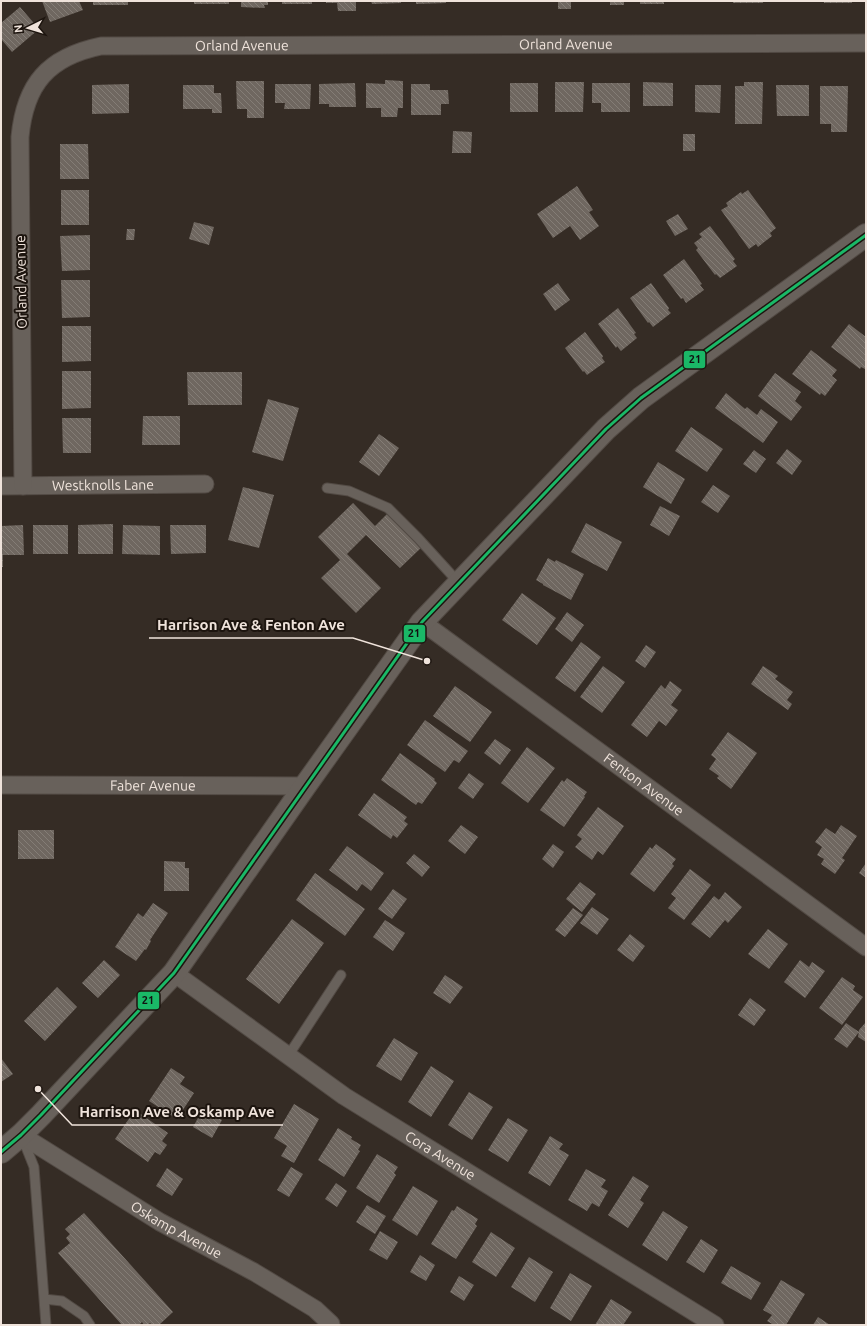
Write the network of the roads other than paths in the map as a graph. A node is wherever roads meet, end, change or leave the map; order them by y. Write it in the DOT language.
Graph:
graph roads {
  1 [pos="866,43"];
  2 [pos="866,235"];
  3 [pos="205,484"];
  4 [pos="1,486"];
  5 [pos="23,486"];
  6 [pos="327,488"];
  7 [pos="459,583"];
  8 [pos="422,622"];
  9 [pos="1,784"];
  10 [pos="305,786"];
  11 [pos="866,947"];
  12 [pos="174,973"];
  13 [pos="341,975"];
  14 [pos="288,1056"];
  15 [pos="21,1135"];
  16 [pos="1,1152"];
  17 [pos="44,1299"];
  18 [pos="330,1324"];
  19 [pos="46,1325"];
  20 [pos="90,1325"];
  21 [pos="715,1325"];
  1 -- 5 [label="street, Orland Avenue"];
  2 -- 7 [label="main road"];
  3 -- 5 [label="street, Westknolls Lane"];
  4 -- 5 [label="street, Westknolls Lane"];
  6 -- 7 [label="lane"];
  7 -- 8 [label="main road"];
  8 -- 10 [label="main road"];
  8 -- 11 [label="street, Fenton Avenue"];
  9 -- 10 [label="street, Faber Avenue"];
  10 -- 12 [label="main road"];
  12 -- 14 [label="street, Cora Avenue"];
  12 -- 15 [label="main road"];
  13 -- 14 [label="lane"];
  14 -- 21 [label="street, Cora Avenue"];
  15 -- 16 [label="main road"];
  15 -- 17 [label="lane"];
  15 -- 18 [label="street, Oskamp Avenue"];
  17 -- 19 [label="lane"];
  17 -- 20 [label="lane"];
}
